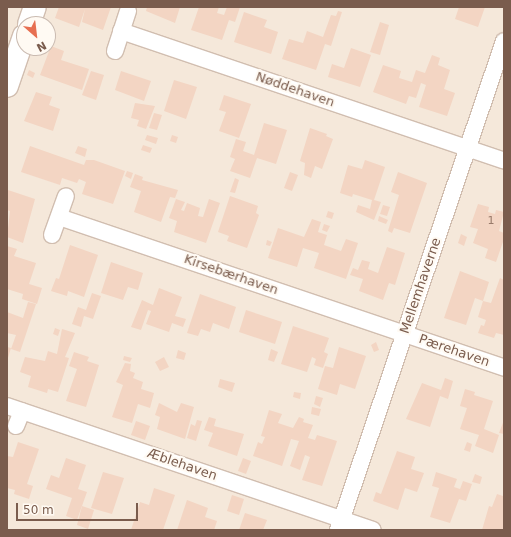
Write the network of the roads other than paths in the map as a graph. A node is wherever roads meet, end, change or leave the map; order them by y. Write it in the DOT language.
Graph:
graph roads {
  1 [pos="128,11"];
  2 [pos="121,31"];
  3 [pos="504,41"];
  4 [pos="115,51"];
  5 [pos="17,56"];
  6 [pos="7,86"];
  7 [pos="468,149"];
  8 [pos="504,162"];
  9 [pos="66,196"];
  10 [pos="58,217"];
  11 [pos="52,235"];
  12 [pos="404,334"];
  13 [pos="504,368"];
  14 [pos="14,408"];
  15 [pos="16,426"];
  16 [pos="340,524"];
  17 [pos="373,530"];
  1 -- 2 [label="street"];
  2 -- 4 [label="street"];
  2 -- 7 [label="street, Nøddehaven"];
  3 -- 7 [label="street, Mellemhaverne"];
  5 -- 6 [label="street"];
  7 -- 8 [label="street, Nøddehaven"];
  7 -- 12 [label="street, Mellemhaverne"];
  9 -- 10 [label="street"];
  10 -- 11 [label="street"];
  10 -- 12 [label="street, Kirsebærhaven"];
  12 -- 13 [label="street, Pærehaven"];
  12 -- 16 [label="street, Mellemhaverne"];
  14 -- 15 [label="street, Æblehaven"];
  14 -- 16 [label="street, Æblehaven"];
  16 -- 17 [label="street, Æblehaven"];
}
